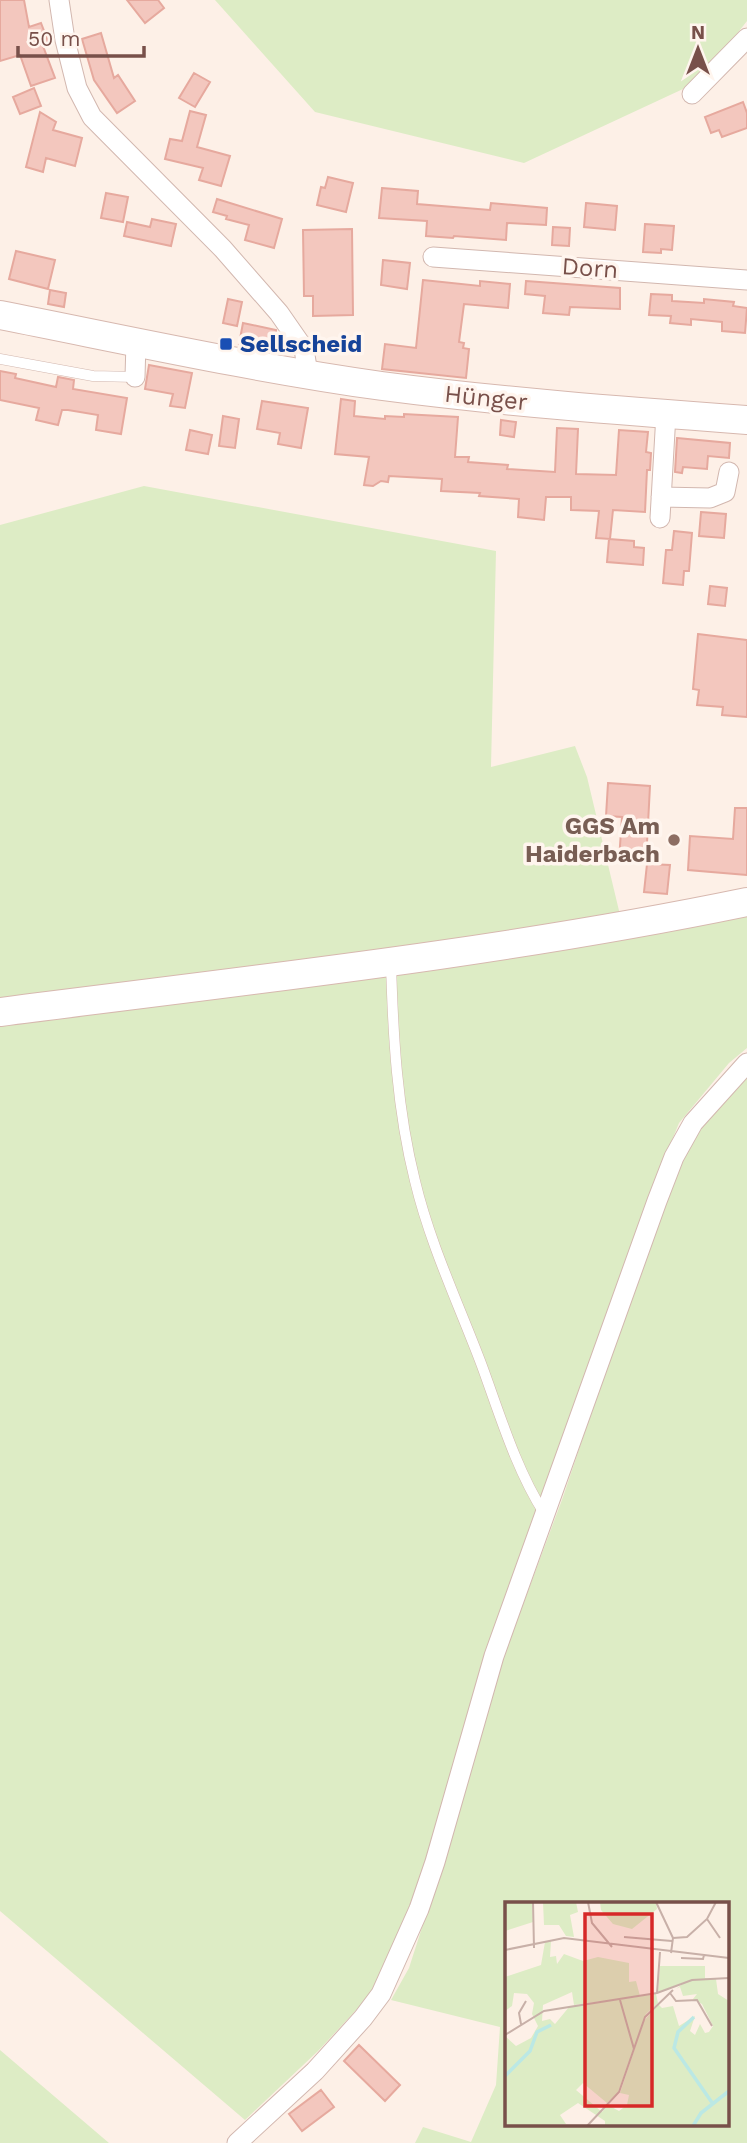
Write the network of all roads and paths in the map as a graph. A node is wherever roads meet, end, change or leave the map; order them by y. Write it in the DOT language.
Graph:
graph roads {
  1 [pos="59,0"];
  2 [pos="747,38"];
  3 [pos="692,94"];
  4 [pos="433,257"];
  5 [pos="747,280"];
  6 [pos="0,315"];
  7 [pos="136,342"];
  8 [pos="0,359"];
  9 [pos="308,374"];
  10 [pos="135,377"];
  11 [pos="666,414"];
  12 [pos="747,419"];
  13 [pos="729,472"];
  14 [pos="661,497"];
  15 [pos="660,519"];
  16 [pos="747,902"];
  17 [pos="391,963"];
  18 [pos="0,1012"];
  19 [pos="747,1063"];
  20 [pos="545,1515"];
  21 [pos="237,2143"];
  1 -- 9 [label="street"];
  2 -- 3 [label="street"];
  4 -- 5 [label="street, Dorn"];
  6 -- 7 [label="main road, Hünger"];
  7 -- 9 [label="main road, Hünger"];
  7 -- 10 [label="street"];
  8 -- 10 [label="lane"];
  9 -- 11 [label="main road, Hünger"];
  11 -- 12 [label="main road, Hünger"];
  11 -- 14 [label="street"];
  13 -- 14 [label="street"];
  14 -- 15 [label="street"];
  16 -- 17 [label="main road"];
  17 -- 18 [label="main road"];
  17 -- 20 [label="lane"];
  19 -- 20 [label="street"];
  20 -- 21 [label="street"];
}
